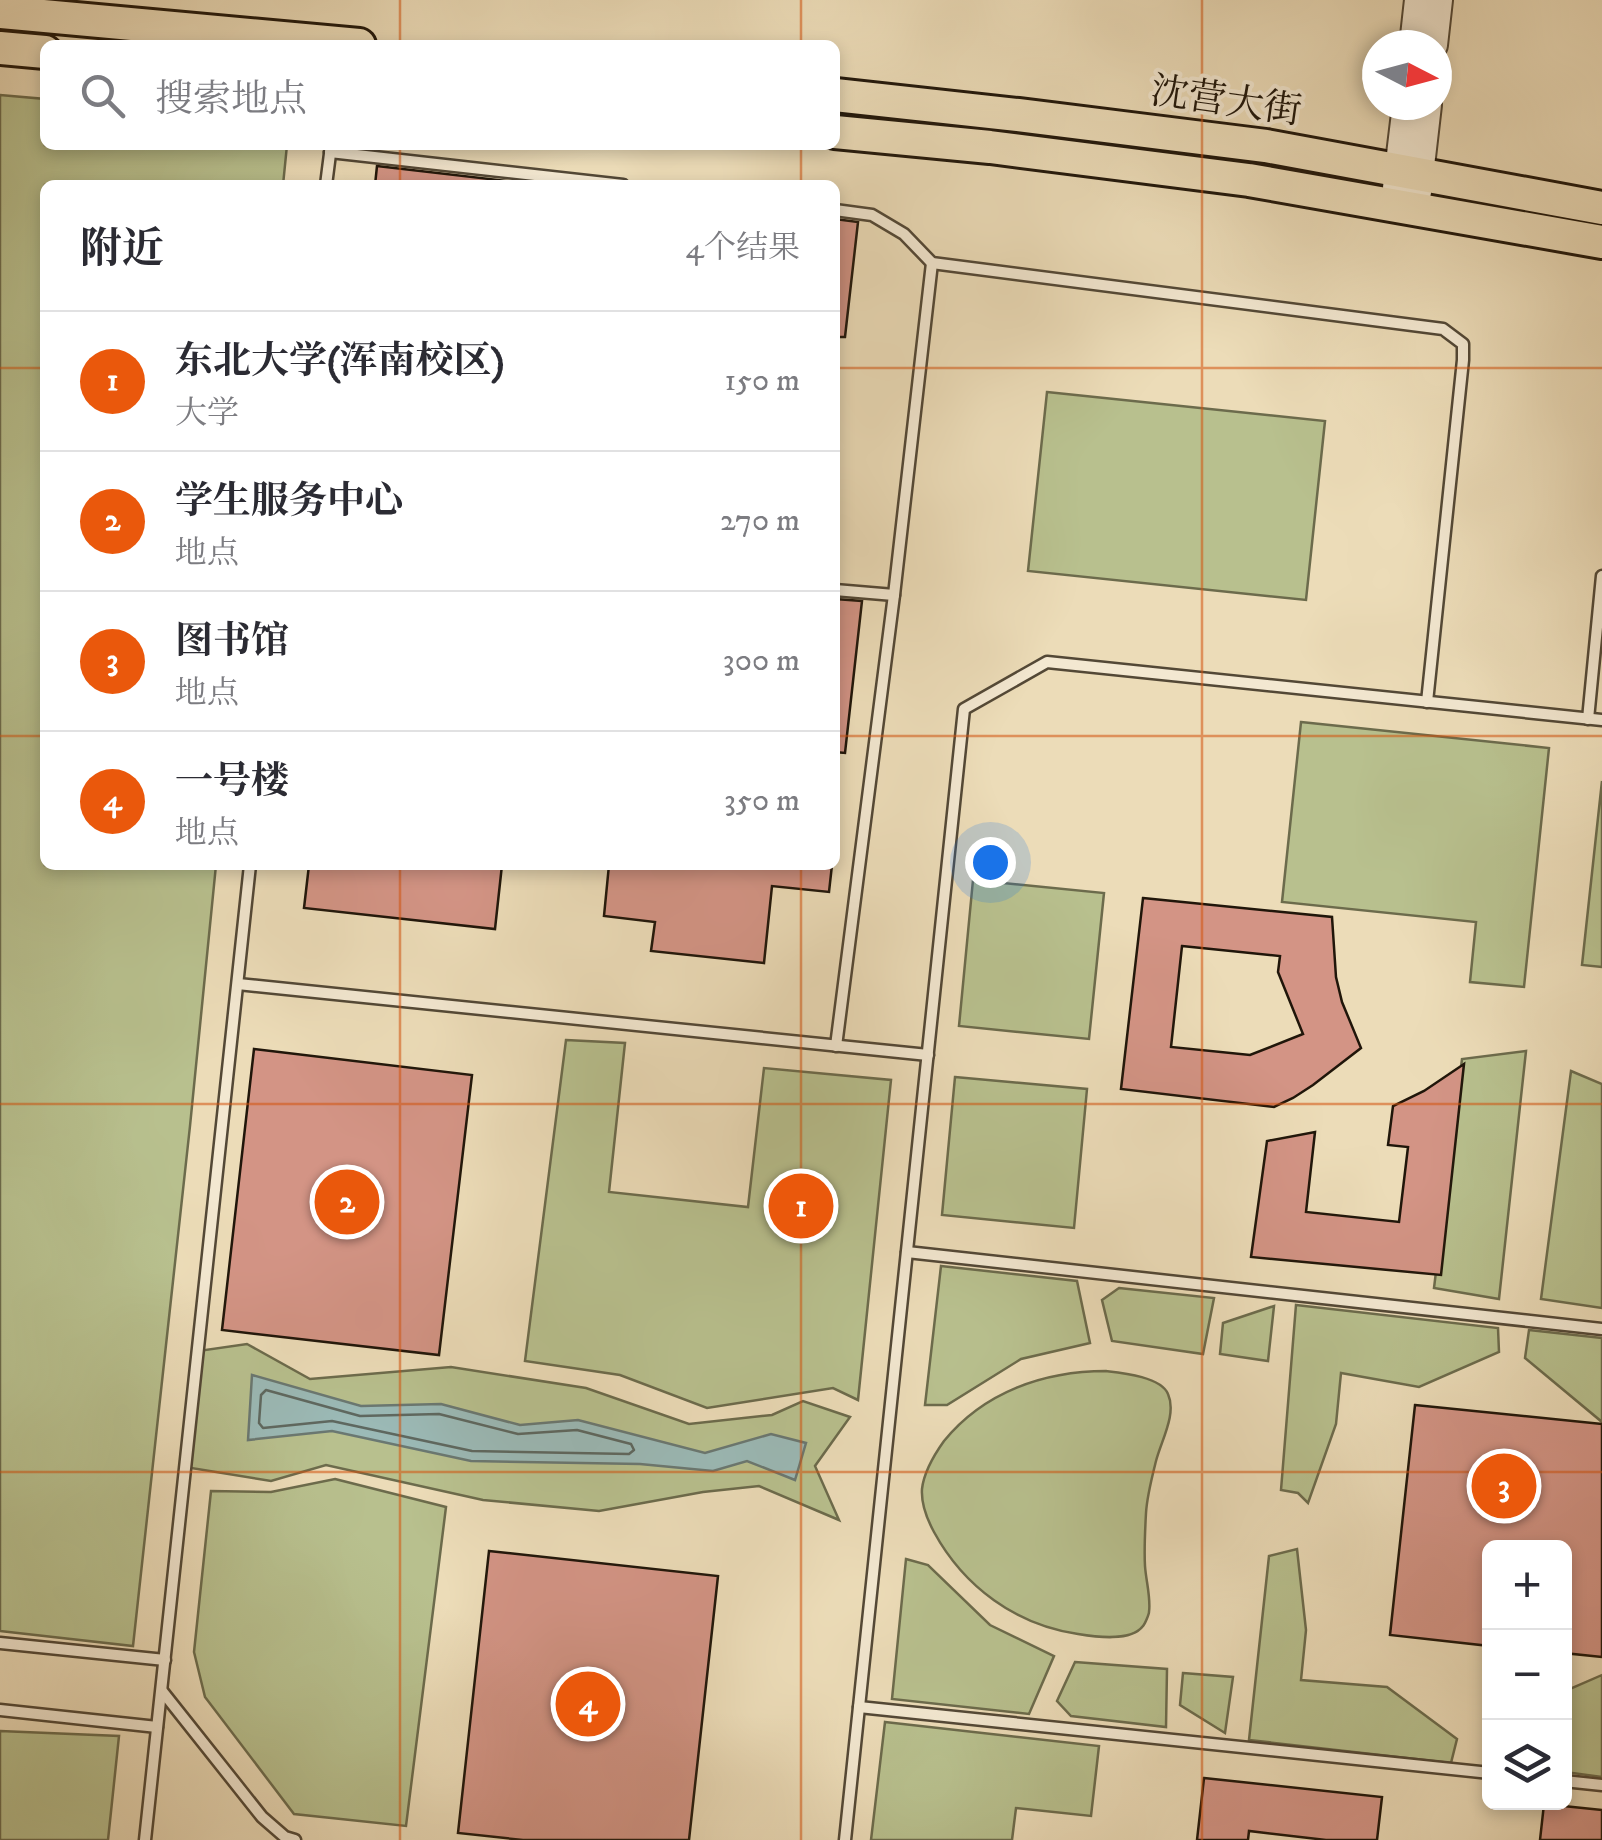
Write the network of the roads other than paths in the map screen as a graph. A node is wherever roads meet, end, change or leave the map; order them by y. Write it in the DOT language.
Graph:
graph roads {
  1 [pos="1419,0"];
  2 [pos="1438,0"];
  3 [pos="0,12"];
  4 [pos="1416,30"];
  5 [pos="1435,30"];
  6 [pos="305,40"];
  7 [pos="0,48"];
  8 [pos="40,52"];
  9 [pos="840,96"];
  10 [pos="1407,120"];
  11 [pos="1423,120"];
  12 [pos="840,132"];
  13 [pos="330,150"];
  14 [pos="346,150"];
  15 [pos="1409,171"];
  16 [pos="327,180"];
  17 [pos="583,180"];
  18 [pos="1405,206"];
  19 [pos="1602,208"];
  20 [pos="840,211"];
  21 [pos="1602,242"];
  22 [pos="932,263"];
  23 [pos="1602,576"];
  24 [pos="840,590"];
  25 [pos="894,595"];
  26 [pos="1427,702"];
  27 [pos="1588,718"];
  28 [pos="1602,720"];
  29 [pos="249,870"];
  30 [pos="238,984"];
  31 [pos="836,1046"];
  32 [pos="928,1055"];
  33 [pos="907,1252"];
  34 [pos="1602,1329"];
  35 [pos="0,1643"];
  36 [pos="164,1660"];
  37 [pos="161,1690"];
  38 [pos="860,1707"];
  39 [pos="0,1710"];
  40 [pos="157,1727"];
  41 [pos="1482,1772"];
  42 [pos="1572,1782"];
  43 [pos="1602,1785"];
  44 [pos="145,1840"];
  45 [pos="295,1840"];
  46 [pos="846,1840"];
  1 -- 4 [label="street"];
  2 -- 5 [label="street"];
  3 -- 6 [label="main road"];
  7 -- 8 [label="main road"];
  9 -- 15 [label="main road, 沈营大街"];
  10 -- 15 [label="street"];
  11 -- 15 [label="street"];
  12 -- 18 [label="main road, 沈营大街"];
  13 -- 16 [label="lane"];
  14 -- 17 [label="lane"];
  15 -- 18 [label="street"];
  15 -- 19 [label="main road, 沈营大街"];
  18 -- 21 [label="main road, 沈营大街"];
  20 -- 22 [label="lane"];
  22 -- 25 [label="lane"];
  22 -- 26 [label="lane"];
  23 -- 27 [label="lane"];
  24 -- 25 [label="lane"];
  25 -- 31 [label="lane"];
  26 -- 27 [label="lane"];
  26 -- 32 [label="lane"];
  27 -- 28 [label="lane"];
  29 -- 30 [label="lane"];
  30 -- 31 [label="lane"];
  30 -- 36 [label="lane"];
  31 -- 32 [label="lane"];
  32 -- 33 [label="lane"];
  33 -- 34 [label="lane"];
  33 -- 38 [label="lane"];
  35 -- 36 [label="lane"];
  36 -- 37 [label="lane"];
  37 -- 40 [label="lane"];
  37 -- 45 [label="lane"];
  38 -- 41 [label="lane"];
  38 -- 46 [label="lane"];
  39 -- 40 [label="lane"];
  40 -- 44 [label="lane"];
  42 -- 43 [label="lane"];
}
